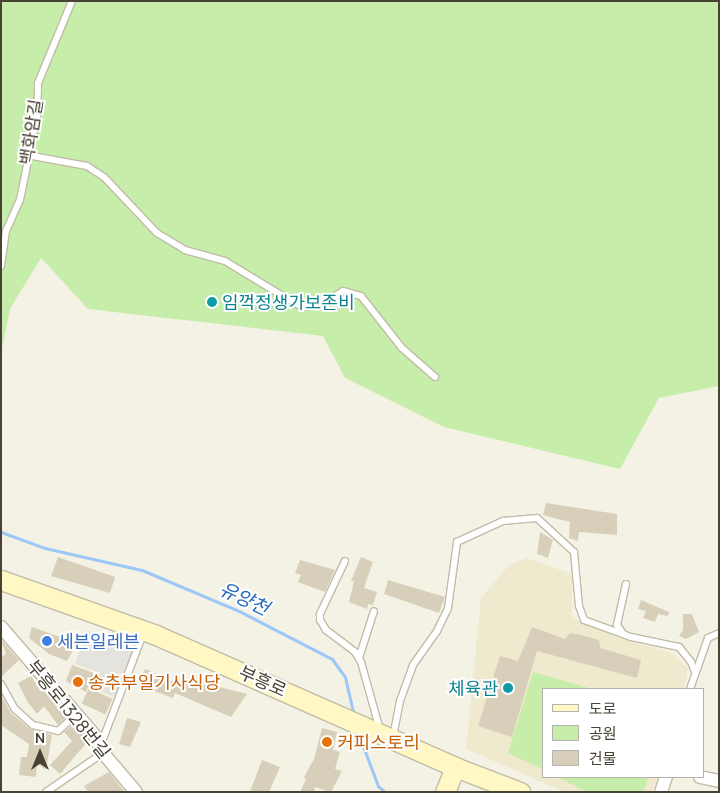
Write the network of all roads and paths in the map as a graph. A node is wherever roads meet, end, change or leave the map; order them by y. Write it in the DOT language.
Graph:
graph roads {
  1 [pos="72,1"];
  2 [pos="27,155"];
  3 [pos="1,266"];
  4 [pos="435,377"];
  5 [pos="345,560"];
  6 [pos="1,580"];
  7 [pos="626,584"];
  8 [pos="374,611"];
  9 [pos="1,627"];
  10 [pos="144,630"];
  11 [pos="622,632"];
  12 [pos="719,633"];
  13 [pos="359,658"];
  14 [pos="695,672"];
  15 [pos="1,684"];
  16 [pos="690,688"];
  17 [pos="76,716"];
  18 [pos="382,734"];
  19 [pos="103,753"];
  20 [pos="455,767"];
  21 [pos="666,778"];
  22 [pos="705,778"];
  23 [pos="719,781"];
  24 [pos="46,792"];
  25 [pos="136,792"];
  26 [pos="445,792"];
  27 [pos="520,792"];
  28 [pos="661,792"];
  1 -- 2 [label="lane, 백화암길"];
  2 -- 3 [label="lane, 백화암길"];
  2 -- 4 [label="lane"];
  5 -- 13 [label="lane"];
  6 -- 10 [label="main road, 부흥로"];
  7 -- 11 [label="lane"];
  8 -- 13 [label="lane"];
  9 -- 17 [label="street, 부흥로1328번길"];
  10 -- 18 [label="main road, 부흥로"];
  10 -- 19 [label="lane"];
  11 -- 14 [label="lane"];
  11 -- 18 [label="lane"];
  12 -- 14 [label="lane"];
  13 -- 18 [label="lane"];
  14 -- 16 [label="lane"];
  15 -- 17 [label="lane"];
  17 -- 19 [label="street, 부흥로1328번길"];
  18 -- 20 [label="main road, 부흥로"];
  19 -- 24 [label="lane"];
  19 -- 25 [label="street, 부흥로1328번길"];
  20 -- 26 [label="main road"];
  20 -- 27 [label="main road, 부흥로"];
  21 -- 28 [label="street"];
  22 -- 23 [label="street"];
}
